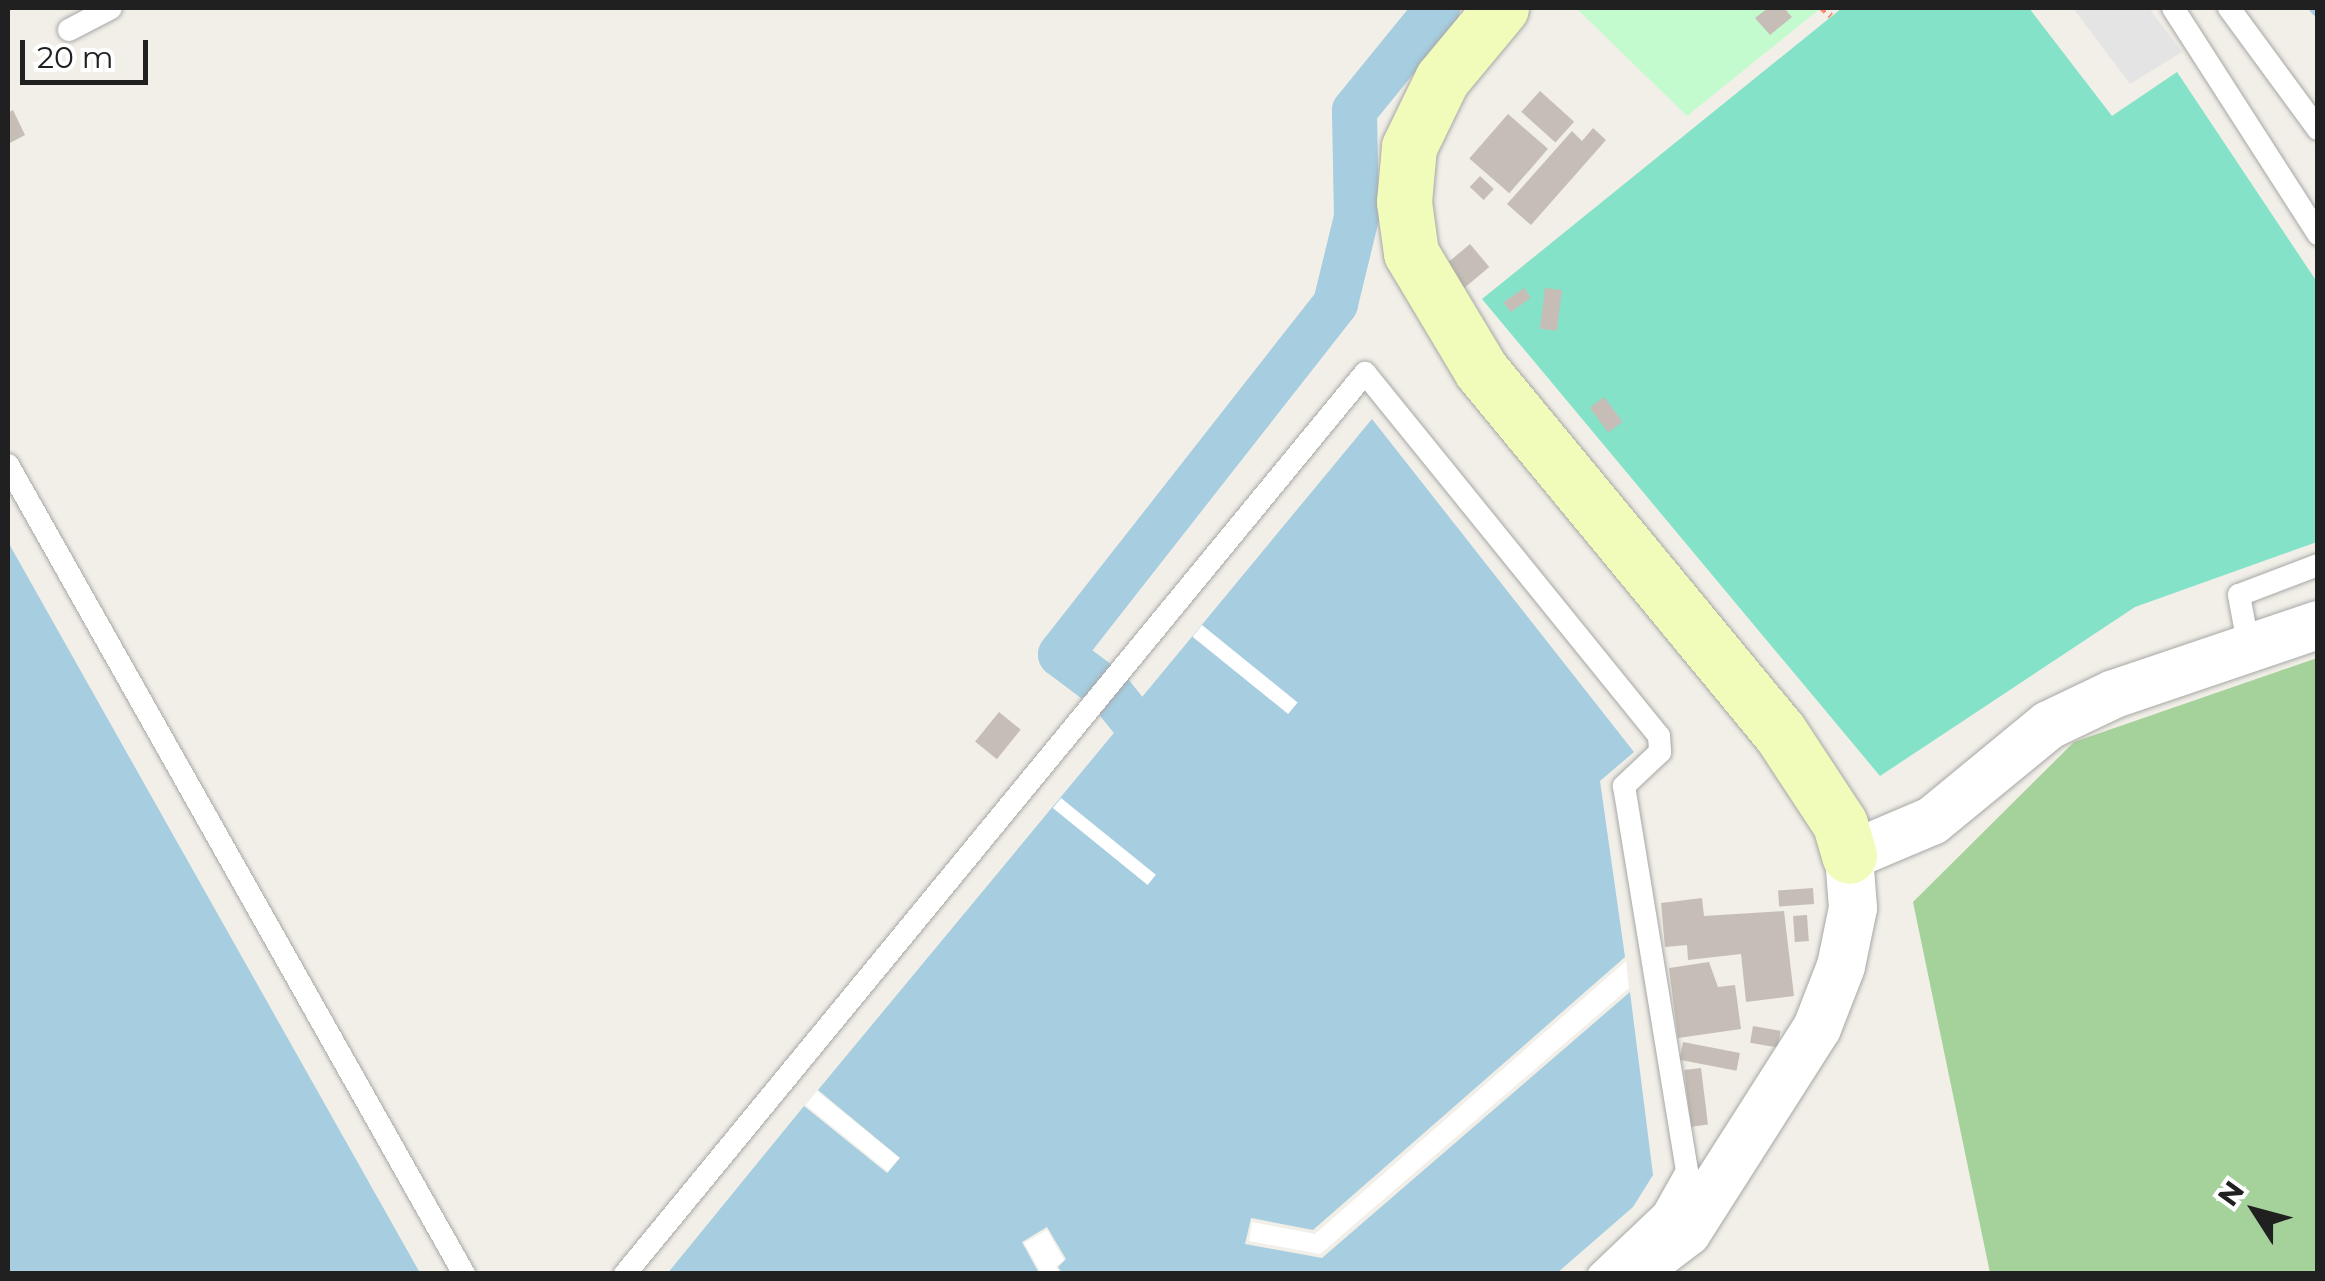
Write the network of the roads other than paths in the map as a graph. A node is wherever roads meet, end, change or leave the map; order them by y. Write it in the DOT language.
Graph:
graph roads {
  1 [pos="111,8"];
  2 [pos="1500,8"];
  3 [pos="2174,8"];
  4 [pos="2229,8"];
  5 [pos="69,30"];
  6 [pos="2318,129"];
  7 [pos="2318,234"];
  8 [pos="8,465"];
  9 [pos="2318,565"];
  10 [pos="2318,625"];
  11 [pos="2249,649"];
  12 [pos="1850,856"];
  13 [pos="1684,1253"];
  14 [pos="464,1274"];
  15 [pos="625,1274"];
  16 [pos="1599,1274"];
  17 [pos="1632,1274"];
  1 -- 5 [label="lane"];
  2 -- 12 [label="street"];
  3 -- 7 [label="lane"];
  4 -- 6 [label="lane"];
  8 -- 14 [label="lane"];
  9 -- 11 [label="lane"];
  10 -- 11 [label="street"];
  11 -- 12 [label="street"];
  12 -- 13 [label="street"];
  13 -- 17 [label="street"];
  15 -- 16 [label="lane"];
}
